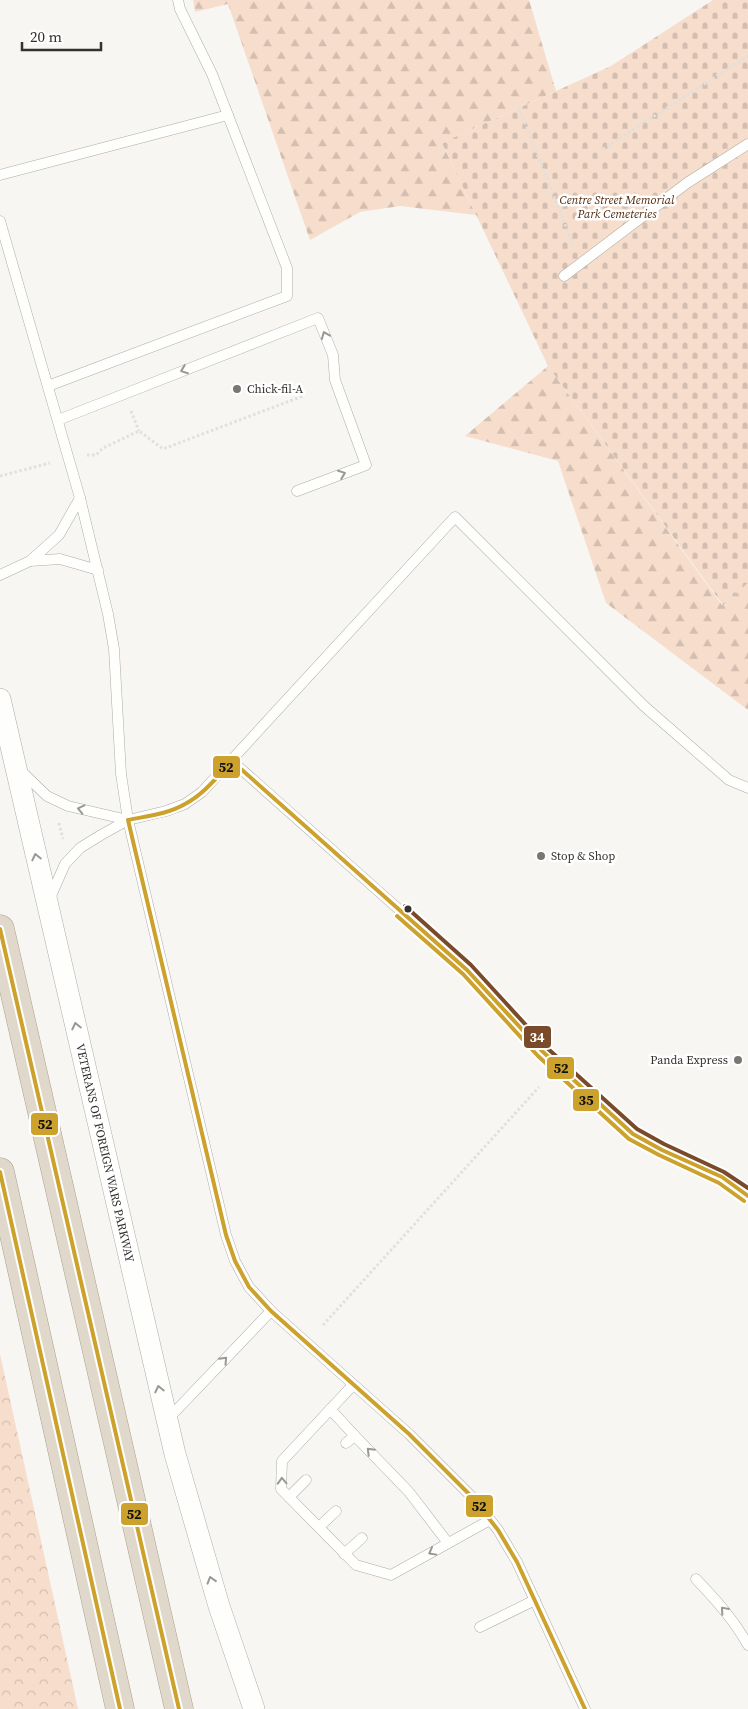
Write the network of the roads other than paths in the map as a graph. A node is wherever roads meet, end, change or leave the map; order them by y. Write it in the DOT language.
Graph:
graph roads {
  1 [pos="178,0"];
  2 [pos="228,115"];
  3 [pos="748,144"];
  4 [pos="0,175"];
  5 [pos="0,221"];
  6 [pos="564,276"];
  7 [pos="48,386"];
  8 [pos="58,420"];
  9 [pos="297,491"];
  10 [pos="80,498"];
  11 [pos="30,561"];
  12 [pos="98,570"];
  13 [pos="0,575"];
  14 [pos="0,699"];
  15 [pos="232,761"];
  16 [pos="16,766"];
  17 [pos="748,788"];
  18 [pos="128,820"];
  19 [pos="47,904"];
  20 [pos="0,929"];
  21 [pos="0,1172"];
  22 [pos="748,1196"];
  23 [pos="271,1311"];
  24 [pos="353,1385"];
  25 [pos="330,1409"];
  26 [pos="167,1421"];
  27 [pos="355,1436"];
  28 [pos="346,1443"];
  29 [pos="384,1464"];
  30 [pos="375,1472"];
  31 [pos="306,1480"];
  32 [pos="410,1492"];
  33 [pos="289,1497"];
  34 [pos="401,1500"];
  35 [pos="336,1510"];
  36 [pos="490,1520"];
  37 [pos="319,1527"];
  38 [pos="362,1538"];
  39 [pos="448,1543"];
  40 [pos="344,1554"];
  41 [pos="696,1580"];
  42 [pos="535,1600"];
  43 [pos="219,1606"];
  44 [pos="480,1627"];
  45 [pos="748,1645"];
  46 [pos="120,1709"];
  47 [pos="179,1709"];
  48 [pos="238,1709"];
  49 [pos="254,1709"];
  50 [pos="585,1709"];
  1 -- 2 [label="lane"];
  2 -- 4 [label="lane"];
  2 -- 7 [label="lane"];
  3 -- 6 [label="lane"];
  5 -- 7 [label="lane"];
  7 -- 8 [label="lane"];
  9 -- 8 [label="lane, one-way"];
  8 -- 10 [label="lane"];
  10 -- 11 [label="lane"];
  10 -- 12 [label="lane"];
  11 -- 12 [label="lane"];
  11 -- 13 [label="lane"];
  12 -- 18 [label="lane"];
  14 -- 16 [label="street, VETERANS OF FOREIGN WARS PARKWAY"];
  15 -- 17 [label="lane"];
  15 -- 18 [label="lane"];
  15 -- 22 [label="lane"];
  18 -- 16 [label="lane, one-way"];
  19 -- 16 [label="street, VETERANS OF FOREIGN WARS PARKWAY, one-way"];
  18 -- 19 [label="lane"];
  18 -- 23 [label="lane"];
  26 -- 19 [label="street, VETERANS OF FOREIGN WARS PARKWAY, one-way"];
  20 -- 47 [label="highway"];
  21 -- 46 [label="highway"];
  23 -- 24 [label="lane"];
  26 -- 23 [label="lane, one-way"];
  24 -- 25 [label="lane"];
  24 -- 36 [label="lane"];
  25 -- 27 [label="lane"];
  33 -- 25 [label="lane, one-way"];
  43 -- 26 [label="street, VETERANS OF FOREIGN WARS PARKWAY, one-way"];
  27 -- 28 [label="lane"];
  29 -- 27 [label="lane, one-way"];
  29 -- 30 [label="lane"];
  29 -- 32 [label="lane"];
  31 -- 33 [label="lane"];
  32 -- 34 [label="lane"];
  32 -- 39 [label="lane"];
  33 -- 37 [label="lane"];
  35 -- 37 [label="lane"];
  36 -- 39 [label="lane"];
  36 -- 42 [label="lane"];
  37 -- 40 [label="lane"];
  38 -- 40 [label="lane"];
  39 -- 40 [label="lane, one-way"];
  45 -- 41 [label="lane, one-way"];
  42 -- 44 [label="lane"];
  42 -- 50 [label="lane"];
  43 -- 48 [label="street, VETERANS OF FOREIGN WARS PARKWAY"];
  43 -- 49 [label="street, VETERANS OF FOREIGN WARS PARKWAY"];
}
